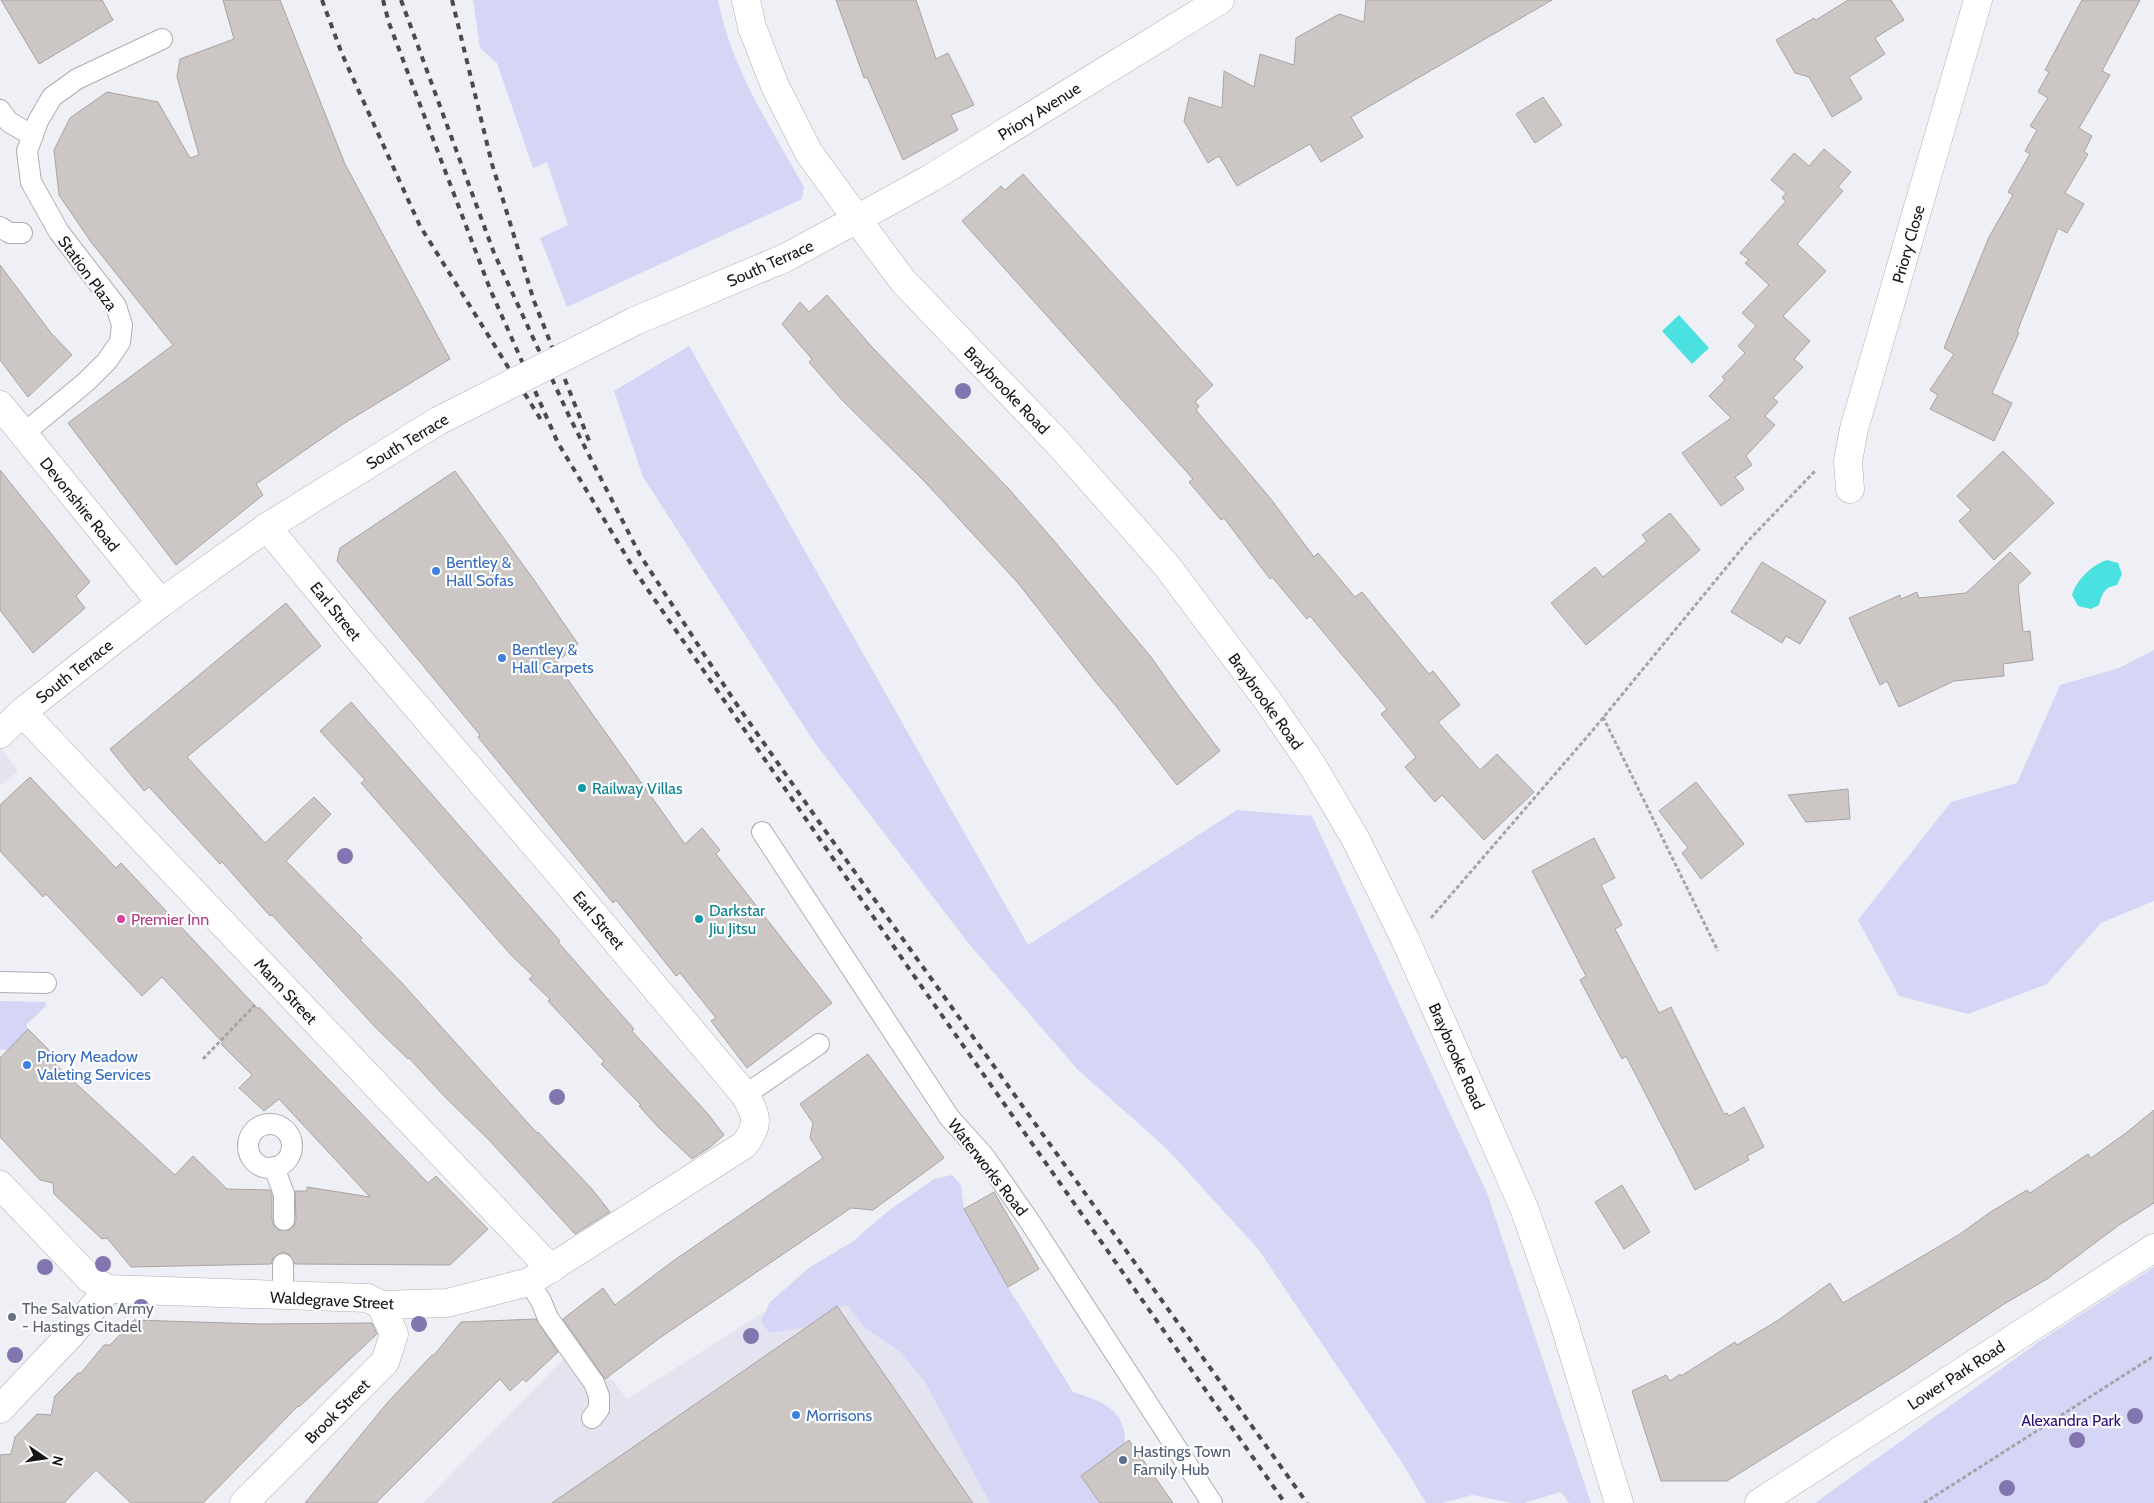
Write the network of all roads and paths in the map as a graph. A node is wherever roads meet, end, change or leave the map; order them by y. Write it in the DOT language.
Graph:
graph roads {
  1 [pos="746,0"];
  2 [pos="1220,0"];
  3 [pos="1978,0"];
  4 [pos="162,39"];
  5 [pos="0,110"];
  6 [pos="33,136"];
  7 [pos="857,219"];
  8 [pos="0,227"];
  9 [pos="22,233"];
  10 [pos="0,405"];
  11 [pos="1854,429"];
  12 [pos="23,434"];
  13 [pos="1850,489"];
  14 [pos="267,527"];
  15 [pos="161,603"];
  16 [pos="22,712"];
  17 [pos="1604,716"];
  18 [pos="0,734"];
  19 [pos="762,832"];
  20 [pos="1405,939"];
  21 [pos="1718,951"];
  22 [pos="0,982"];
  23 [pos="46,983"];
  24 [pos="243,1017"];
  25 [pos="819,1044"];
  26 [pos="202,1059"];
  27 [pos="745,1095"];
  28 [pos="274,1168"];
  29 [pos="0,1184"];
  30 [pos="284,1220"];
  31 [pos="2154,1248"];
  32 [pos="284,1264"];
  33 [pos="540,1276"];
  34 [pos="108,1289"];
  35 [pos="283,1296"];
  36 [pos="381,1305"];
  37 [pos="2154,1356"];
  38 [pos="2,1407"];
  39 [pos="592,1418"];
  40 [pos="244,1503"];
  41 [pos="1212,1503"];
  42 [pos="1619,1503"];
  43 [pos="1759,1503"];
  44 [pos="1924,1503"];
  1 -- 7 [label="street, Braybrooke Road"];
  2 -- 7 [label="street, Priory Avenue"];
  3 -- 11 [label="street, Priory Close"];
  4 -- 6 [label="lane, Station Plaza"];
  5 -- 6 [label="lane"];
  6 -- 12 [label="lane, Station Plaza"];
  7 -- 14 [label="street, South Terrace, bridge"];
  7 -- 20 [label="street, Braybrooke Road"];
  8 -- 9 [label="lane"];
  10 -- 12 [label="street, Devonshire Road"];
  11 -- 13 [label="street, Priory Close"];
  11 -- 17 [label="path"];
  12 -- 15 [label="street, Devonshire Road"];
  14 -- 15 [label="street, South Terrace"];
  14 -- 27 [label="street, Earl Street"];
  15 -- 16 [label="street, South Terrace"];
  16 -- 18 [label="street, South Terrace"];
  16 -- 33 [label="street, Mann Street"];
  17 -- 20 [label="path"];
  17 -- 21 [label="path"];
  19 -- 41 [label="lane, Waterworks Road"];
  20 -- 42 [label="street, Braybrooke Road"];
  22 -- 23 [label="lane"];
  24 -- 26 [label="path"];
  25 -- 27 [label="lane"];
  27 -- 33 [label="street, Earl Street"];
  28 -- 30 [label="lane"];
  29 -- 34 [label="street"];
  31 -- 43 [label="street, Lower Park Road"];
  32 -- 35 [label="lane"];
  33 -- 36 [label="street, Waldegrave Street"];
  33 -- 39 [label="lane"];
  34 -- 35 [label="street, Waldegrave Street"];
  34 -- 38 [label="street"];
  35 -- 36 [label="street, Waldegrave Street"];
  36 -- 40 [label="street, Brook Street"];
  37 -- 44 [label="path"];
}
